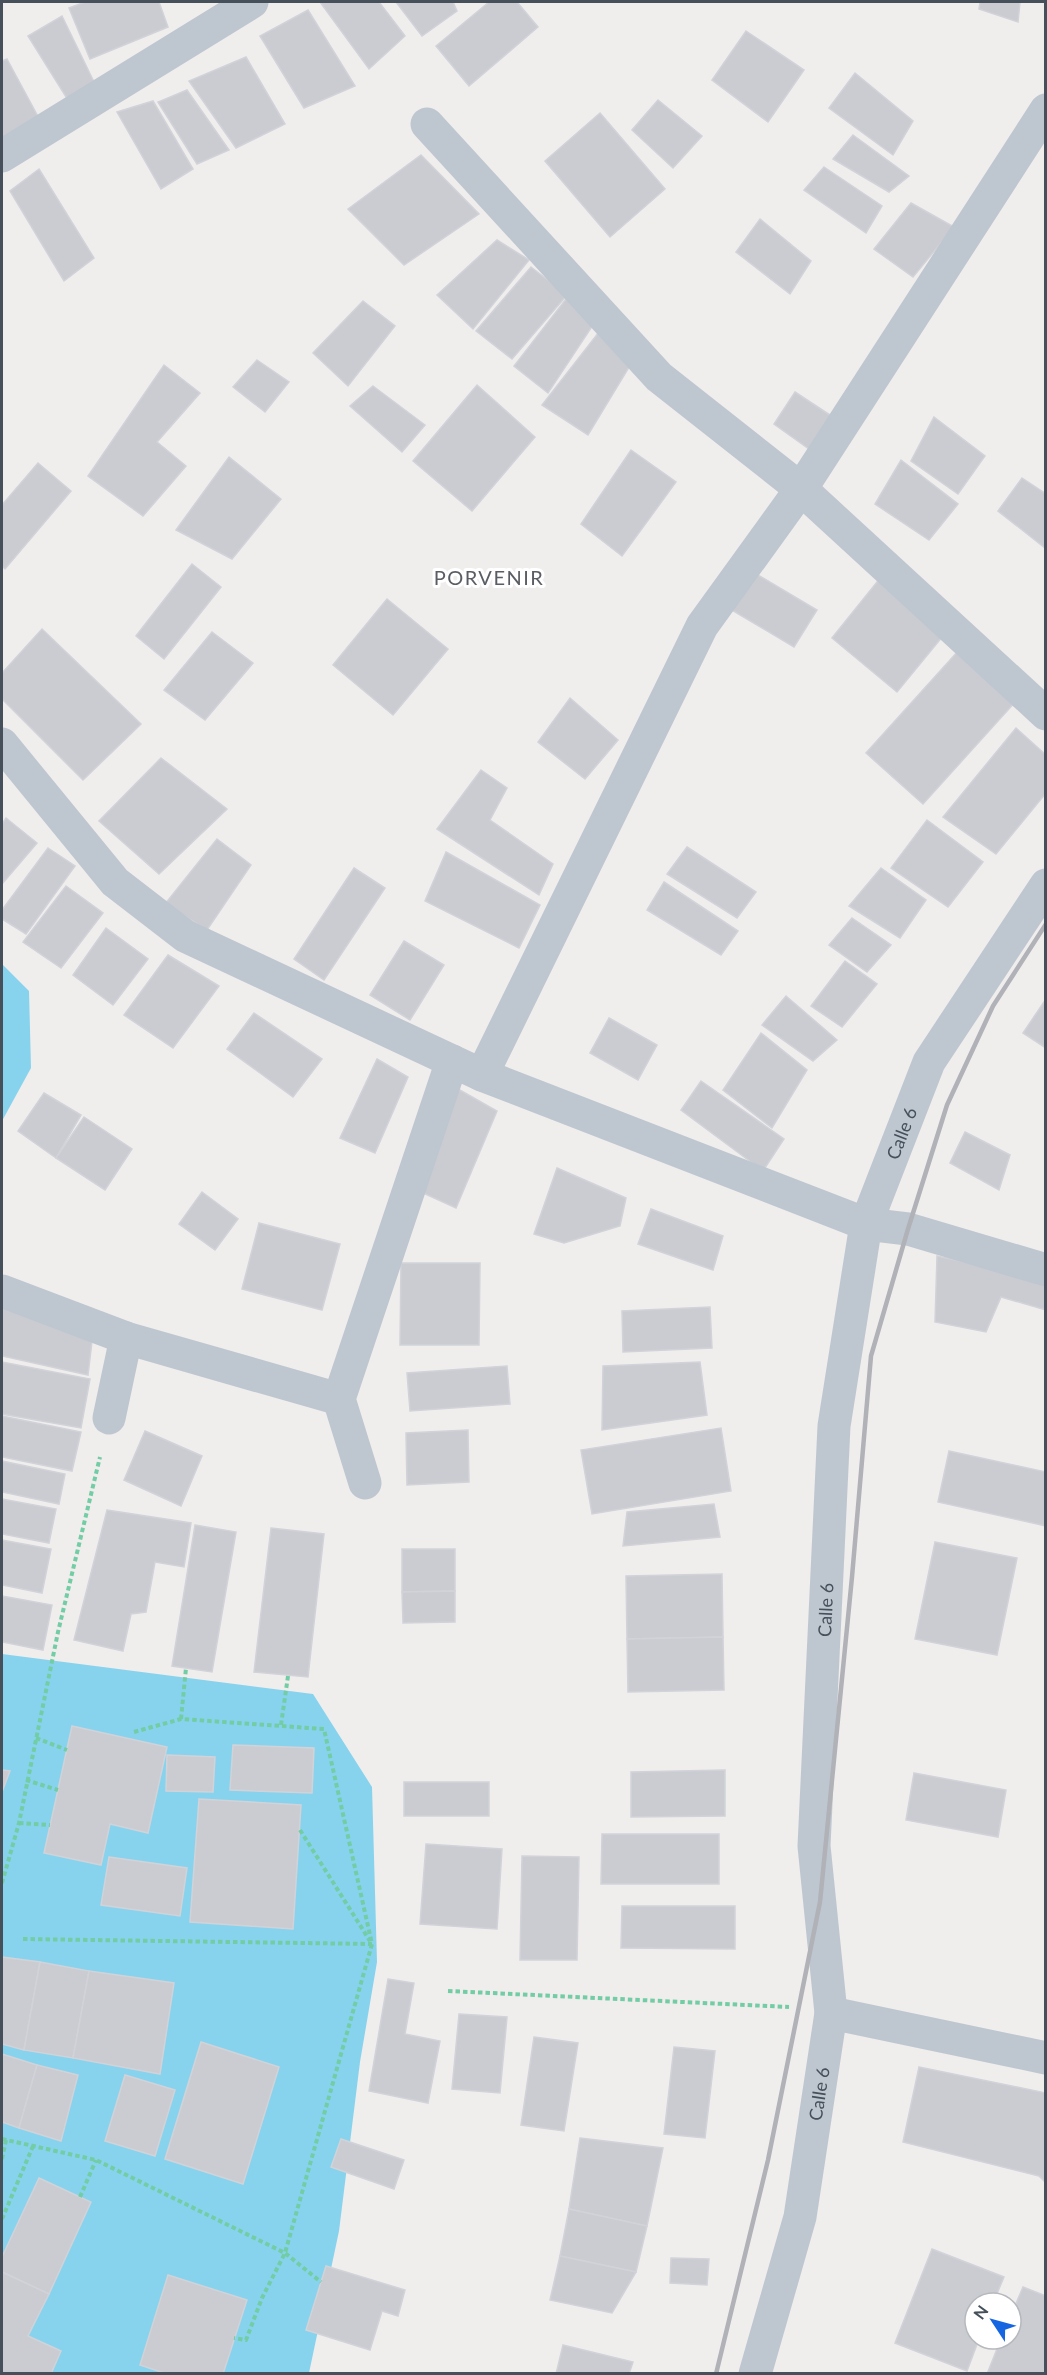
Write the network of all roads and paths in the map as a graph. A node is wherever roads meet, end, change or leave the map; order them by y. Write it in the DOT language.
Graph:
graph roads {
  1 [pos="250,2"];
  2 [pos="1046,110"];
  3 [pos="426,124"];
  4 [pos="2,156"];
  5 [pos="801,489"];
  6 [pos="1046,714"];
  7 [pos="2,744"];
  8 [pos="1046,885"];
  9 [pos="452,1061"];
  10 [pos="482,1075"];
  11 [pos="866,1224"];
  12 [pos="1046,1270"];
  13 [pos="2,1291"];
  14 [pos="126,1338"];
  15 [pos="339,1399"];
  16 [pos="109,1418"];
  17 [pos="365,1483"];
  18 [pos="186,1668"];
  19 [pos="288,1676"];
  20 [pos="181,1719"];
  21 [pos="281,1725"];
  22 [pos="134,1732"];
  23 [pos="36,1738"];
  24 [pos="67,1750"];
  25 [pos="26,1780"];
  26 [pos="58,1790"];
  27 [pos="19,1823"];
  28 [pos="50,1825"];
  29 [pos="300,1830"];
  30 [pos="2,1883"];
  31 [pos="23,1939"];
  32 [pos="372,1944"];
  33 [pos="448,1991"];
  34 [pos="831,2013"];
  35 [pos="1046,2058"];
  36 [pos="4,2140"];
  37 [pos="33,2146"];
  38 [pos="2,2159"];
  39 [pos="96,2160"];
  40 [pos="80,2197"];
  41 [pos="2,2219"];
  42 [pos="285,2253"];
  43 [pos="321,2282"];
  44 [pos="234,2338"];
  45 [pos="755,2373"];
  1 -- 4 [label="street"];
  2 -- 5 [label="street"];
  3 -- 5 [label="street"];
  5 -- 6 [label="street"];
  5 -- 10 [label="street"];
  7 -- 9 [label="street"];
  8 -- 11 [label="street, Calle 6"];
  9 -- 10 [label="street"];
  9 -- 15 [label="street"];
  10 -- 11 [label="street"];
  11 -- 12 [label="street"];
  11 -- 34 [label="street, Calle 6"];
  13 -- 14 [label="street"];
  14 -- 15 [label="street"];
  14 -- 16 [label="street"];
  15 -- 17 [label="street"];
  16 -- 23 [label="path"];
  18 -- 20 [label="path"];
  19 -- 21 [label="path"];
  20 -- 21 [label="path"];
  20 -- 22 [label="path"];
  21 -- 32 [label="path"];
  23 -- 24 [label="path"];
  23 -- 25 [label="path"];
  25 -- 26 [label="path"];
  25 -- 27 [label="path"];
  27 -- 28 [label="path"];
  27 -- 30 [label="path"];
  29 -- 32 [label="path"];
  31 -- 32 [label="path"];
  32 -- 42 [label="path"];
  33 -- 34 [label="path"];
  34 -- 35 [label="street"];
  34 -- 45 [label="street, Calle 6"];
  36 -- 37 [label="path"];
  36 -- 38 [label="path"];
  37 -- 39 [label="path"];
  37 -- 41 [label="path"];
  39 -- 40 [label="path"];
  39 -- 42 [label="path"];
  42 -- 43 [label="path"];
  42 -- 44 [label="path"];
}
